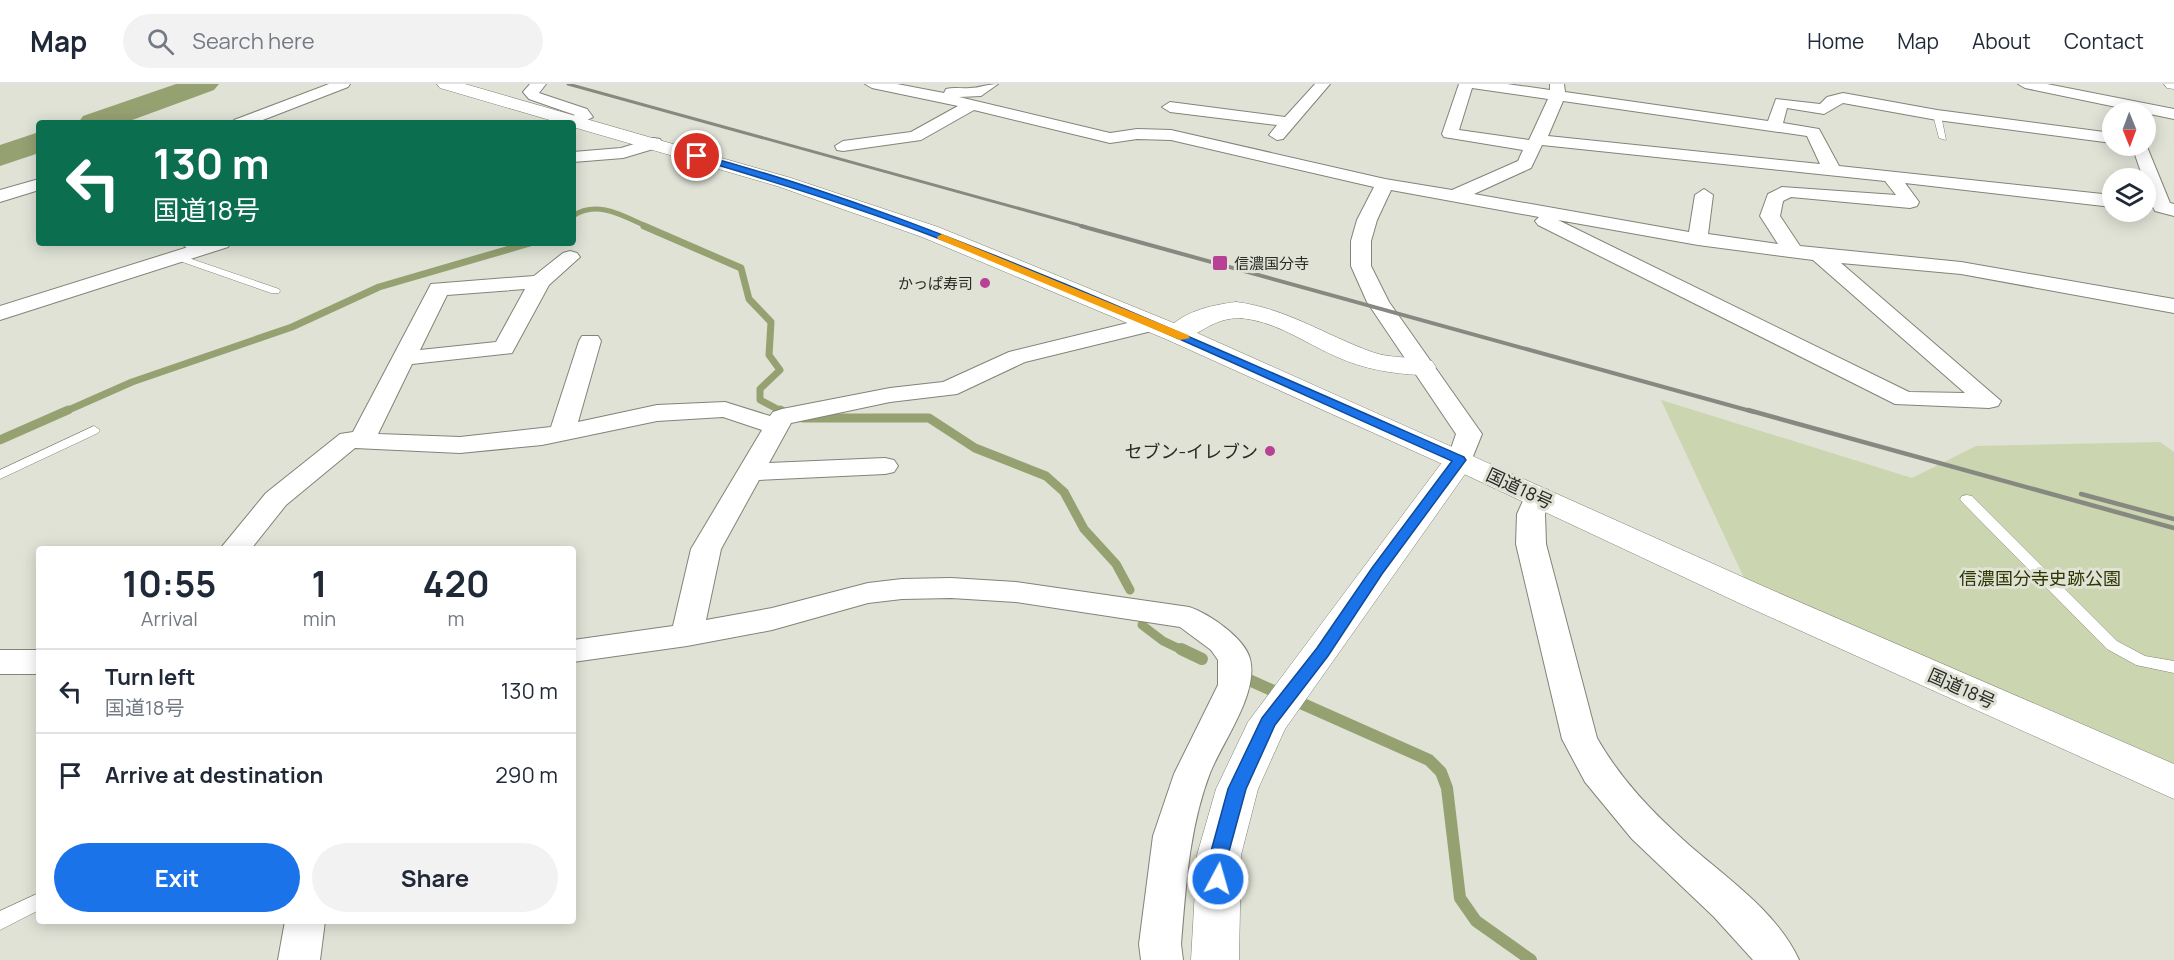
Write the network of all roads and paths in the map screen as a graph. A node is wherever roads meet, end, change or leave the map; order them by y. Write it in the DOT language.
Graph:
graph roads {
  1 [pos="343,84"];
  2 [pos="446,84"];
  3 [pos="539,84"];
  4 [pos="876,84"];
  5 [pos="991,84"];
  6 [pos="1323,84"];
  7 [pos="1467,84"];
  8 [pos="1475,84"];
  9 [pos="2025,84"];
  10 [pos="1557,89"];
  11 [pos="928,94"];
  12 [pos="973,104"];
  13 [pos="1170,107"];
  14 [pos="2174,114"];
  15 [pos="1937,115"];
  16 [pos="2156,118"];
  17 [pos="248,120"];
  18 [pos="567,120"];
  19 [pos="576,121"];
  20 [pos="1289,122"];
  21 [pos="576,123"];
  22 [pos="1774,126"];
  23 [pos="2102,137"];
  24 [pos="1943,138"];
  25 [pos="654,143"];
  26 [pos="1536,143"];
  27 [pos="843,147"];
  28 [pos="1258,153"];
  29 [pos="2143,156"];
  30 [pos="576,157"];
  31 [pos="1833,170"];
  32 [pos="1890,176"];
  33 [pos="1385,183"];
  34 [pos="36,185"];
  35 [pos="1457,195"];
  36 [pos="1704,195"];
  37 [pos="0,196"];
  38 [pos="2102,200"];
  39 [pos="1516,207"];
  40 [pos="2160,208"];
  41 [pos="1698,239"];
  42 [pos="206,246"];
  43 [pos="186,250"];
  44 [pos="1794,252"];
  45 [pos="1819,255"];
  46 [pos="570,257"];
  47 [pos="540,282"];
  48 [pos="275,291"];
  49 [pos="2174,306"];
  50 [pos="0,314"];
  51 [pos="1164,329"];
  52 [pos="590,341"];
  53 [pos="406,358"];
  54 [pos="1422,367"];
  55 [pos="777,427"];
  56 [pos="94,430"];
  57 [pos="562,432"];
  58 [pos="362,440"];
  59 [pos="1460,460"];
  60 [pos="885,466"];
  61 [pos="751,472"];
  62 [pos="0,476"];
  63 [pos="1538,496"];
  64 [pos="1967,499"];
  65 [pos="237,546"];
  66 [pos="687,635"];
  67 [pos="576,651"];
  68 [pos="0,662"];
  69 [pos="36,662"];
  70 [pos="2174,667"];
  71 [pos="2174,782"];
  72 [pos="36,903"];
  73 [pos="0,921"];
  74 [pos="305,924"];
  75 [pos="299,960"];
  76 [pos="1162,960"];
  77 [pos="1215,960"];
  78 [pos="1778,960"];
  1 -- 17 [label="street"];
  2 -- 18 [label="main road, 国道18号"];
  3 -- 19 [label="street"];
  4 -- 11 [label="street"];
  5 -- 11 [label="street"];
  6 -- 20 [label="street"];
  7 -- 26 [label="street"];
  8 -- 10 [label="street"];
  9 -- 14 [label="street"];
  10 -- 22 [label="street"];
  10 -- 26 [label="street"];
  11 -- 12 [label="street"];
  12 -- 27 [label="street"];
  12 -- 28 [label="street"];
  13 -- 20 [label="street"];
  14 -- 16 [label="street"];
  15 -- 22 [label="street"];
  15 -- 23 [label="street"];
  15 -- 24 [label="lane"];
  20 -- 28 [label="street"];
  21 -- 25 [label="main road, 国道18号"];
  22 -- 31 [label="street"];
  25 -- 30 [label="street"];
  25 -- 51 [label="main road, 国道18号"];
  26 -- 31 [label="street"];
  26 -- 35 [label="street"];
  28 -- 33 [label="street"];
  29 -- 40 [label="street"];
  31 -- 32 [label="street"];
  32 -- 38 [label="street"];
  32 -- 44 [label="street"];
  33 -- 35 [label="street"];
  33 -- 54 [label="street"];
  34 -- 37 [label="street"];
  35 -- 39 [label="street"];
  36 -- 41 [label="street"];
  39 -- 41 [label="street"];
  39 -- 45 [label="street"];
  41 -- 44 [label="street"];
  42 -- 43 [label="street"];
  43 -- 48 [label="lane"];
  43 -- 50 [label="street"];
  44 -- 45 [label="street"];
  45 -- 49 [label="street"];
  46 -- 47 [label="street"];
  47 -- 53 [label="street"];
  47 -- 53 [label="street"];
  51 -- 54 [label="main road"];
  51 -- 55 [label="street"];
  51 -- 59 [label="main road, 国道18号"];
  52 -- 57 [label="street"];
  53 -- 58 [label="street"];
  54 -- 59 [label="street"];
  55 -- 57 [label="street"];
  55 -- 61 [label="street"];
  56 -- 62 [label="lane"];
  57 -- 58 [label="street"];
  58 -- 65 [label="street"];
  59 -- 63 [label="main road, 国道18号"];
  59 -- 77 [label="main road"];
  60 -- 61 [label="street"];
  61 -- 66 [label="street"];
  63 -- 71 [label="main road, 国道18号"];
  63 -- 78 [label="street"];
  64 -- 70 [label="lane"];
  66 -- 67 [label="street"];
  66 -- 76 [label="street"];
  68 -- 69 [label="street"];
  72 -- 73 [label="lane"];
  74 -- 75 [label="street"];
}
